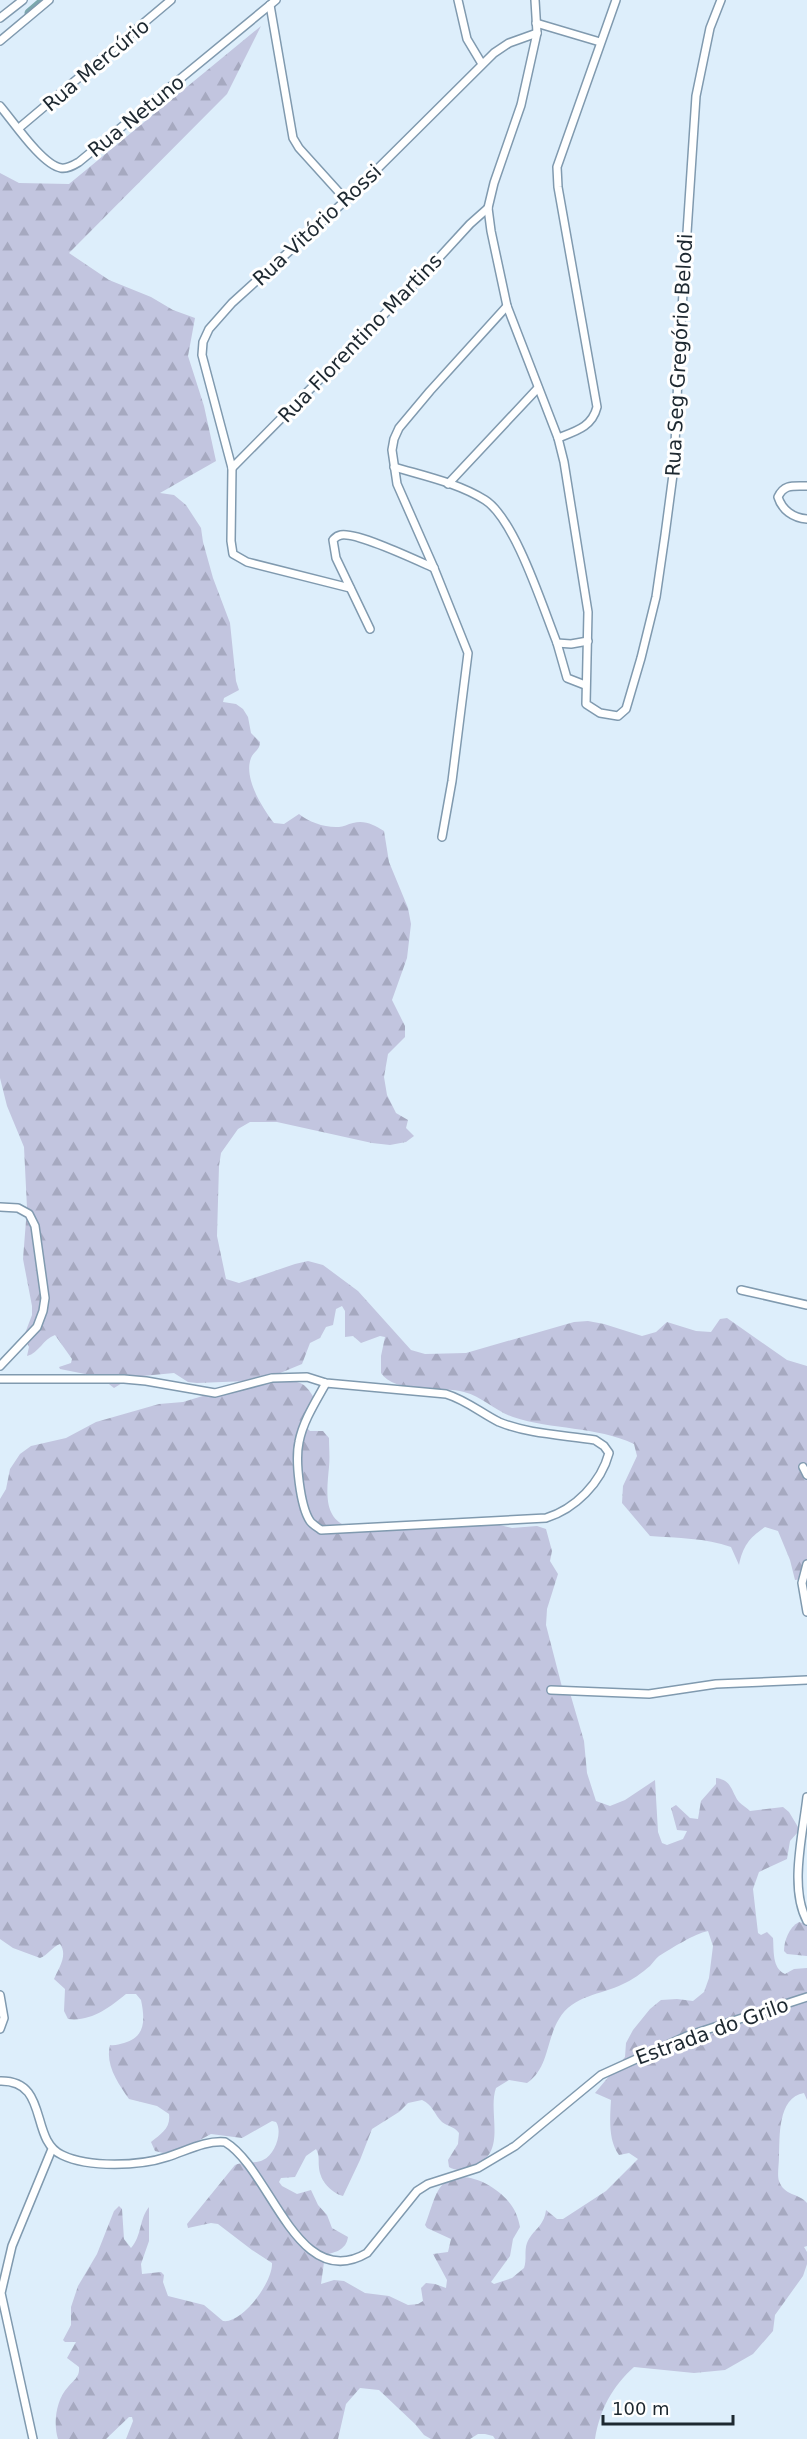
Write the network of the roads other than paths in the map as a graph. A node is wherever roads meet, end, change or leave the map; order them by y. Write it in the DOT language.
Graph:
graph roads {
  1 [pos="23,0"];
  2 [pos="49,0"];
  3 [pos="171,0"];
  4 [pos="458,0"];
  5 [pos="535,0"];
  6 [pos="616,0"];
  7 [pos="722,0"];
  8 [pos="273,3"];
  9 [pos="0,18"];
  10 [pos="536,23"];
  11 [pos="537,33"];
  12 [pos="0,41"];
  13 [pos="600,42"];
  14 [pos="482,64"];
  15 [pos="0,106"];
  16 [pos="19,128"];
  17 [pos="346,200"];
  18 [pos="488,208"];
  19 [pos="507,306"];
  20 [pos="538,388"];
  21 [pos="558,438"];
  22 [pos="394,467"];
  23 [pos="232,468"];
  24 [pos="448,484"];
  25 [pos="807,486"];
  26 [pos="807,519"];
  27 [pos="434,568"];
  28 [pos="350,588"];
  29 [pos="370,629"];
  30 [pos="588,641"];
  31 [pos="557,643"];
  32 [pos="585,685"];
  33 [pos="442,837"];
  34 [pos="0,1207"];
  35 [pos="741,1290"];
  36 [pos="807,1305"];
  37 [pos="0,1366"];
  38 [pos="0,1379"];
  39 [pos="326,1383"];
  40 [pos="803,1467"];
  41 [pos="807,1475"];
  42 [pos="807,1564"];
  43 [pos="807,1612"];
  44 [pos="807,1680"];
  45 [pos="551,1690"];
  46 [pos="807,1797"];
  47 [pos="807,1921"];
  48 [pos="0,1995"];
  49 [pos="807,1997"];
  50 [pos="0,2029"];
  51 [pos="0,2081"];
  52 [pos="52,2149"];
  53 [pos="33,2439"];
  1 -- 9 [label="street"];
  2 -- 12 [label="street"];
  3 -- 16 [label="street, Rua Mercúrio"];
  4 -- 14 [label="street"];
  5 -- 10 [label="street"];
  6 -- 13 [label="street"];
  7 -- 32 [label="street, Rua Seg Gregório Belodi"];
  8 -- 16 [label="street, Rua Netuno"];
  8 -- 17 [label="street"];
  10 -- 11 [label="street"];
  10 -- 13 [label="street"];
  11 -- 14 [label="street, Rua Vitório Rossi"];
  11 -- 18 [label="street"];
  13 -- 21 [label="street"];
  14 -- 17 [label="street, Rua Vitório Rossi"];
  15 -- 16 [label="street, Rua Netuno"];
  17 -- 23 [label="street, Rua Vitório Rossi"];
  18 -- 19 [label="street"];
  18 -- 23 [label="street, Rua Florentino Martins"];
  19 -- 20 [label="street"];
  19 -- 22 [label="street"];
  20 -- 21 [label="street"];
  20 -- 24 [label="street"];
  21 -- 30 [label="street"];
  22 -- 24 [label="street"];
  22 -- 27 [label="street"];
  23 -- 28 [label="street, Rua Vitório Rossi"];
  24 -- 31 [label="street"];
  25 -- 26 [label="street"];
  27 -- 28 [label="street"];
  27 -- 33 [label="street"];
  28 -- 29 [label="street"];
  30 -- 31 [label="street"];
  30 -- 32 [label="street"];
  31 -- 32 [label="street"];
  34 -- 37 [label="street"];
  35 -- 36 [label="street"];
  38 -- 39 [label="street"];
  39 -- 39 [label="street"];
  40 -- 41 [label="street"];
  42 -- 43 [label="street"];
  44 -- 45 [label="street"];
  46 -- 47 [label="street"];
  48 -- 50 [label="street"];
  49 -- 52 [label="street, Estrada do Grilo"];
  51 -- 52 [label="street"];
  52 -- 53 [label="street"];
}
